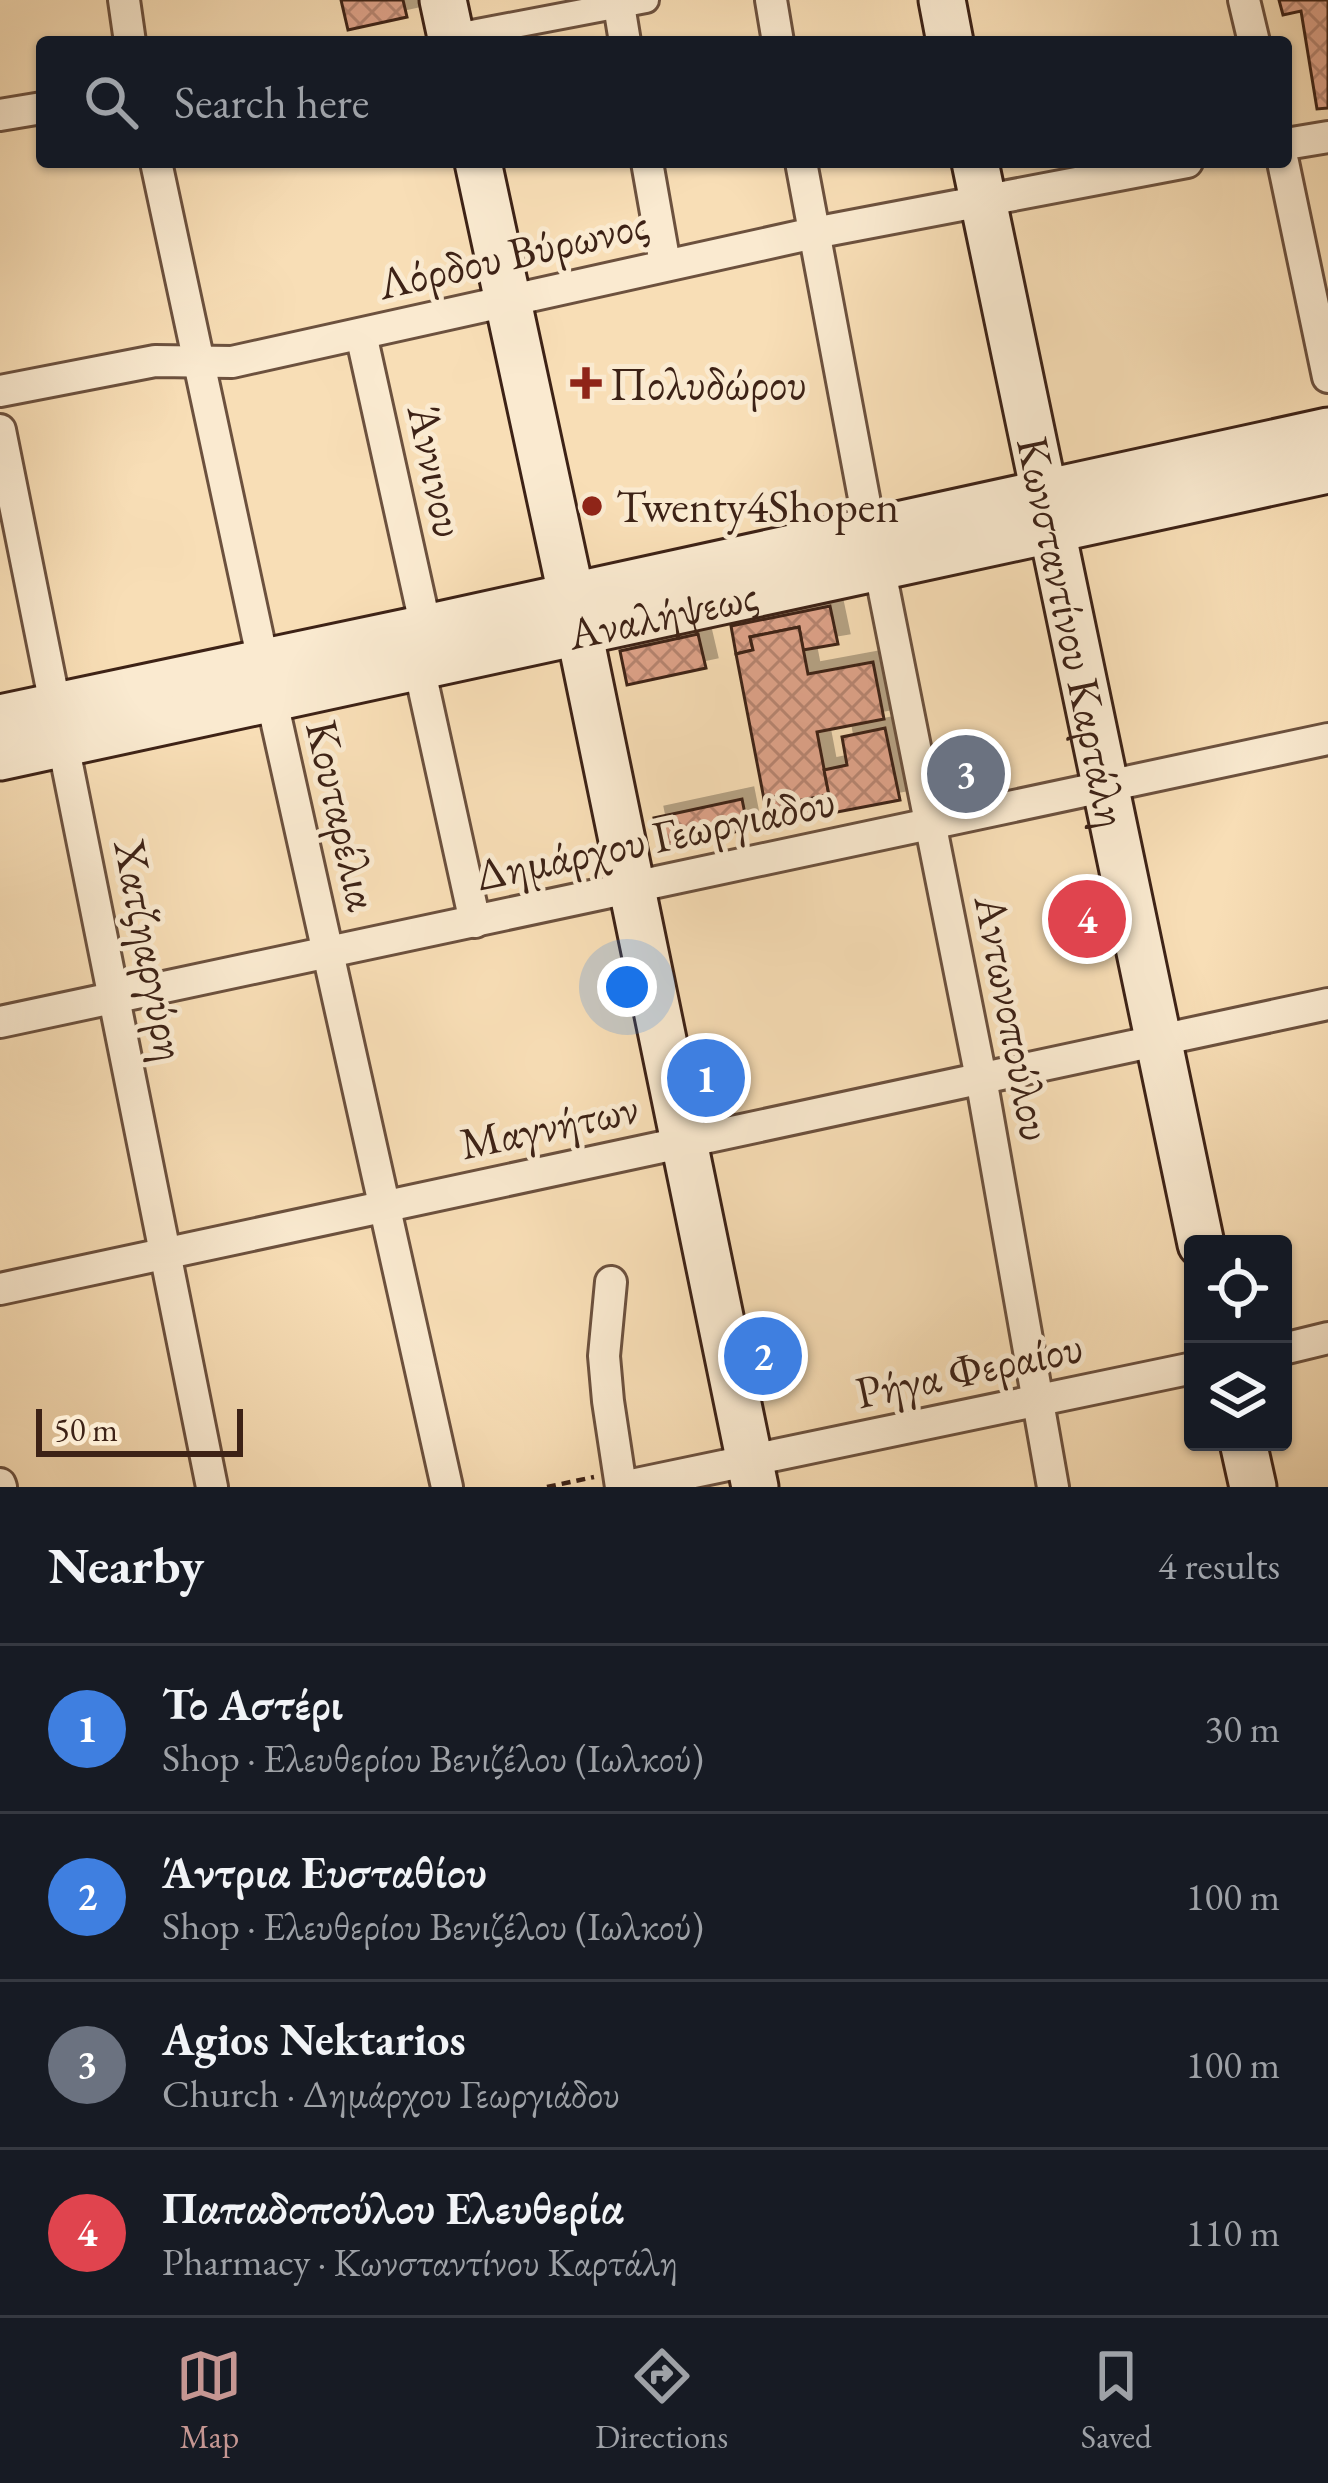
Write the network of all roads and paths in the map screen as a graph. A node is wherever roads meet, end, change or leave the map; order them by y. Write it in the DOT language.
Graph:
graph roads {
  1 [pos="124,0"];
  2 [pos="771,0"];
  3 [pos="942,0"];
  4 [pos="1244,0"];
  5 [pos="632,3"];
  6 [pos="442,30"];
  7 [pos="129,36"];
  8 [pos="627,36"];
  9 [pos="777,36"];
  10 [pos="949,36"];
  11 [pos="1253,36"];
  12 [pos="36,109"];
  13 [pos="0,115"];
  14 [pos="1328,137"];
  15 [pos="1292,143"];
  16 [pos="157,168"];
  17 [pos="479,168"];
  18 [pos="647,168"];
  19 [pos="802,168"];
  20 [pos="1121,168"];
  21 [pos="1284,168"];
  22 [pos="979,181"];
  23 [pos="814,232"];
  24 [pos="664,264"];
  25 [pos="509,301"];
  26 [pos="361,334"];
  27 [pos="201,363"];
  28 [pos="1328,377"];
  29 [pos="0,392"];
  30 [pos="0,430"];
  31 [pos="1328,431"];
  32 [pos="1328,470"];
  33 [pos="1046,511"];
  34 [pos="875,548"];
  35 [pos="576,614"];
  36 [pos="423,648"];
  37 [pos="267,681"];
  38 [pos="0,718"];
  39 [pos="60,724"];
  40 [pos="1328,739"];
  41 [pos="0,757"];
  42 [pos="1105,788"];
  43 [pos="932,824"];
  44 [pos="632,887"];
  45 [pos="475,922"];
  46 [pos="328,952"];
  47 [pos="115,996"];
  48 [pos="1328,1004"];
  49 [pos="0,1022"];
  50 [pos="1158,1040"];
  51 [pos="981,1078"];
  52 [pos="683,1142"];
  53 [pos="385,1206"];
  54 [pos="1199,1235"];
  55 [pos="166,1253"];
  56 [pos="611,1282"];
  57 [pos="0,1289"];
  58 [pos="1328,1338"];
  59 [pos="1292,1346"];
  60 [pos="1184,1371"];
  61 [pos="1037,1401"];
  62 [pos="1245,1451"];
  63 [pos="752,1473"];
  64 [pos="212,1487"];
  65 [pos="447,1487"];
  66 [pos="622,1487"];
  67 [pos="1053,1487"];
  68 [pos="1253,1487"];
  1 -- 7 [label="street"];
  2 -- 9 [label="street"];
  3 -- 10 [label="main road"];
  4 -- 11 [label="street"];
  5 -- 6 [label="street"];
  5 -- 8 [label="street"];
  12 -- 13 [label="street"];
  14 -- 15 [label="street"];
  16 -- 27 [label="street, Κουταρέλια"];
  17 -- 25 [label="main road"];
  18 -- 24 [label="street"];
  19 -- 23 [label="street, Αντωνοπούλου"];
  20 -- 22 [label="street, Λόρδου Βύρωνος"];
  21 -- 28 [label="street"];
  22 -- 23 [label="street, Λόρδου Βύρωνος"];
  22 -- 33 [label="main road, Κωνσταντίνου Καρτάλη"];
  23 -- 24 [label="street, Λόρδου Βύρωνος"];
  23 -- 34 [label="street, Αντωνοπούλου"];
  24 -- 25 [label="street, Λόρδου Βύρωνος"];
  25 -- 26 [label="street, Λόρδου Βύρωνος"];
  25 -- 35 [label="main road"];
  26 -- 27 [label="street, Λόρδου Βύρωνος"];
  26 -- 36 [label="street, Άννινου"];
  27 -- 29 [label="street, Λόρδου Βύρωνος"];
  27 -- 37 [label="street, Κουταρέλια"];
  30 -- 39 [label="street, Χατζηαργύρη"];
  31 -- 33 [label="main road, Αναλήψεως"];
  32 -- 33 [label="main road, Αναλήψεως"];
  33 -- 34 [label="main road, Αναλήψεως"];
  33 -- 42 [label="main road, Κωνσταντίνου Καρτάλη"];
  34 -- 35 [label="main road, Αναλήψεως"];
  34 -- 43 [label="street, Αντωνοπούλου"];
  35 -- 36 [label="main road, Αναλήψεως"];
  35 -- 44 [label="main road"];
  36 -- 37 [label="main road, Αναλήψεως"];
  36 -- 45 [label="street, Άννινου"];
  37 -- 39 [label="main road, Αναλήψεως"];
  37 -- 46 [label="street, Κουταρέλια"];
  38 -- 39 [label="main road, Αναλήψεως"];
  39 -- 41 [label="main road, Αναλήψεως"];
  39 -- 47 [label="street, Χατζηαργύρη"];
  40 -- 42 [label="street, Δημάρχου Γεωργιάδου"];
  42 -- 43 [label="street, Δημάρχου Γεωργιάδου"];
  42 -- 50 [label="main road, Κωνσταντίνου Καρτάλη"];
  43 -- 44 [label="street, Δημάρχου Γεωργιάδου"];
  43 -- 51 [label="street, Αντωνοπούλου"];
  44 -- 45 [label="street, Δημάρχου Γεωργιάδου"];
  44 -- 52 [label="main road"];
  45 -- 46 [label="street, Δημάρχου Γεωργιάδου"];
  46 -- 47 [label="street, Δημάρχου Γεωργιάδου"];
  46 -- 53 [label="street, Κουταρέλια"];
  47 -- 49 [label="street, Δημάρχου Γεωργιάδου"];
  47 -- 55 [label="street, Χατζηαργύρη"];
  48 -- 50 [label="street, Μαγνήτων"];
  50 -- 51 [label="street, Μαγνήτων"];
  50 -- 54 [label="main road, Κωνσταντίνου Καρτάλη"];
  51 -- 52 [label="street, Μαγνήτων"];
  51 -- 61 [label="street, Αντωνοπούλου"];
  52 -- 53 [label="street, Μαγνήτων"];
  52 -- 63 [label="main road"];
  53 -- 55 [label="street, Μαγνήτων"];
  53 -- 65 [label="street, Κουταρέλια"];
  55 -- 57 [label="street, Μαγνήτων"];
  55 -- 64 [label="street, Χατζηαργύρη"];
  56 -- 66 [label="street"];
  58 -- 59 [label="street"];
  60 -- 61 [label="street, Ρήγα Φεραίου"];
  61 -- 63 [label="street, Ρήγα Φεραίου"];
  61 -- 67 [label="street, Αντωνοπούλου"];
  62 -- 68 [label="main road"];
  63 -- 66 [label="street, Ρήγα Φεραίου"];
}
